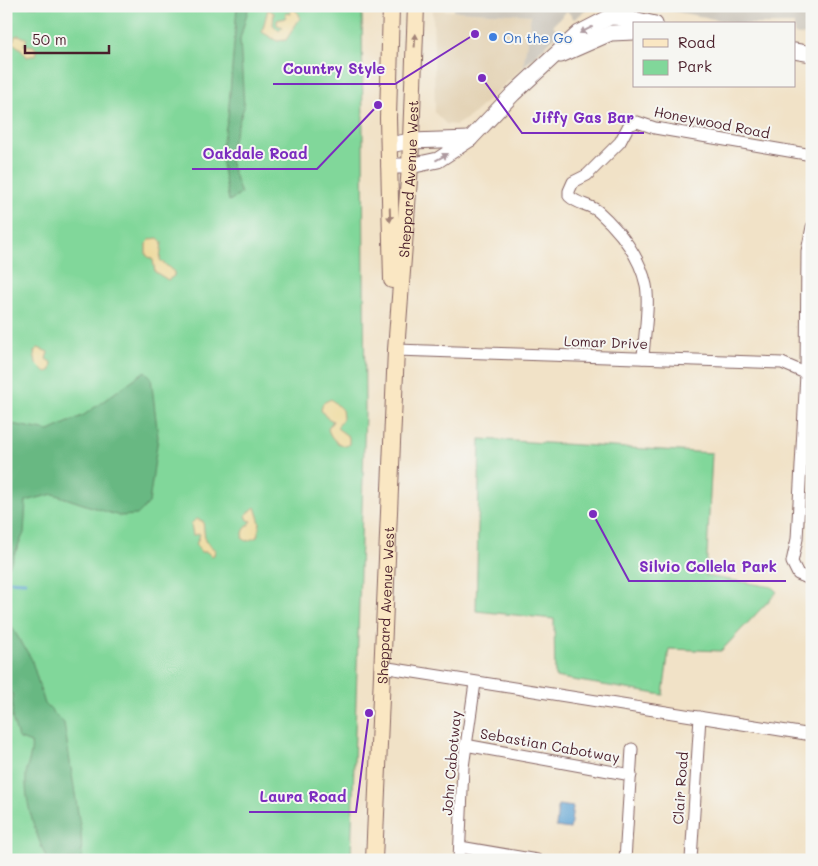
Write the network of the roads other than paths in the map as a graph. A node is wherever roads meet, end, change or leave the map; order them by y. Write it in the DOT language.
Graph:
graph roads {
  1 [pos="391,6"];
  2 [pos="416,6"];
  3 [pos="629,19"];
  4 [pos="645,22"];
  5 [pos="796,51"];
  6 [pos="812,54"];
  7 [pos="470,139"];
  8 [pos="411,141"];
  9 [pos="389,145"];
  10 [pos="812,155"];
  11 [pos="389,166"];
  12 [pos="410,166"];
  13 [pos="812,227"];
  14 [pos="396,350"];
  15 [pos="643,358"];
  16 [pos="809,375"];
  17 [pos="812,580"];
  18 [pos="382,667"];
  19 [pos="475,683"];
  20 [pos="700,717"];
  21 [pos="812,735"];
  22 [pos="464,745"];
  23 [pos="632,749"];
  24 [pos="631,775"];
  25 [pos="460,847"];
  26 [pos="374,860"];
  27 [pos="460,860"];
  28 [pos="537,860"];
  29 [pos="624,860"];
  30 [pos="691,860"];
  1 -- 9 [label="main road, Sheppard Avenue West"];
  8 -- 2 [label="main road, Sheppard Avenue West, one-way"];
  3 -- 4 [label="street"];
  3 -- 7 [label="street"];
  5 -- 6 [label="street"];
  7 -- 8 [label="street"];
  12 -- 7 [label="street, one-way"];
  8 -- 9 [label="street"];
  8 -- 12 [label="main road, Sheppard Avenue West"];
  9 -- 11 [label="main road, Sheppard Avenue West"];
  10 -- 15 [label="street, Honeywood Road"];
  11 -- 12 [label="street"];
  11 -- 14 [label="main road, Sheppard Avenue West, one-way"];
  12 -- 14 [label="main road, Sheppard Avenue West"];
  13 -- 16 [label="street"];
  14 -- 15 [label="street, Lomar Drive"];
  14 -- 18 [label="main road, Sheppard Avenue West"];
  15 -- 16 [label="street, Lomar Drive"];
  16 -- 17 [label="street"];
  18 -- 19 [label="street"];
  18 -- 26 [label="main road, Sheppard Avenue West"];
  19 -- 20 [label="street"];
  19 -- 22 [label="street, John Cabotway"];
  20 -- 21 [label="street"];
  20 -- 30 [label="street, Clair Road"];
  22 -- 24 [label="street, Sebastian Cabotway"];
  22 -- 25 [label="street, John Cabotway"];
  23 -- 24 [label="street, Sebastian Cabotway"];
  24 -- 29 [label="street, Sebastian Cabotway"];
  25 -- 27 [label="street, John Cabotway"];
  25 -- 28 [label="street"];
}
